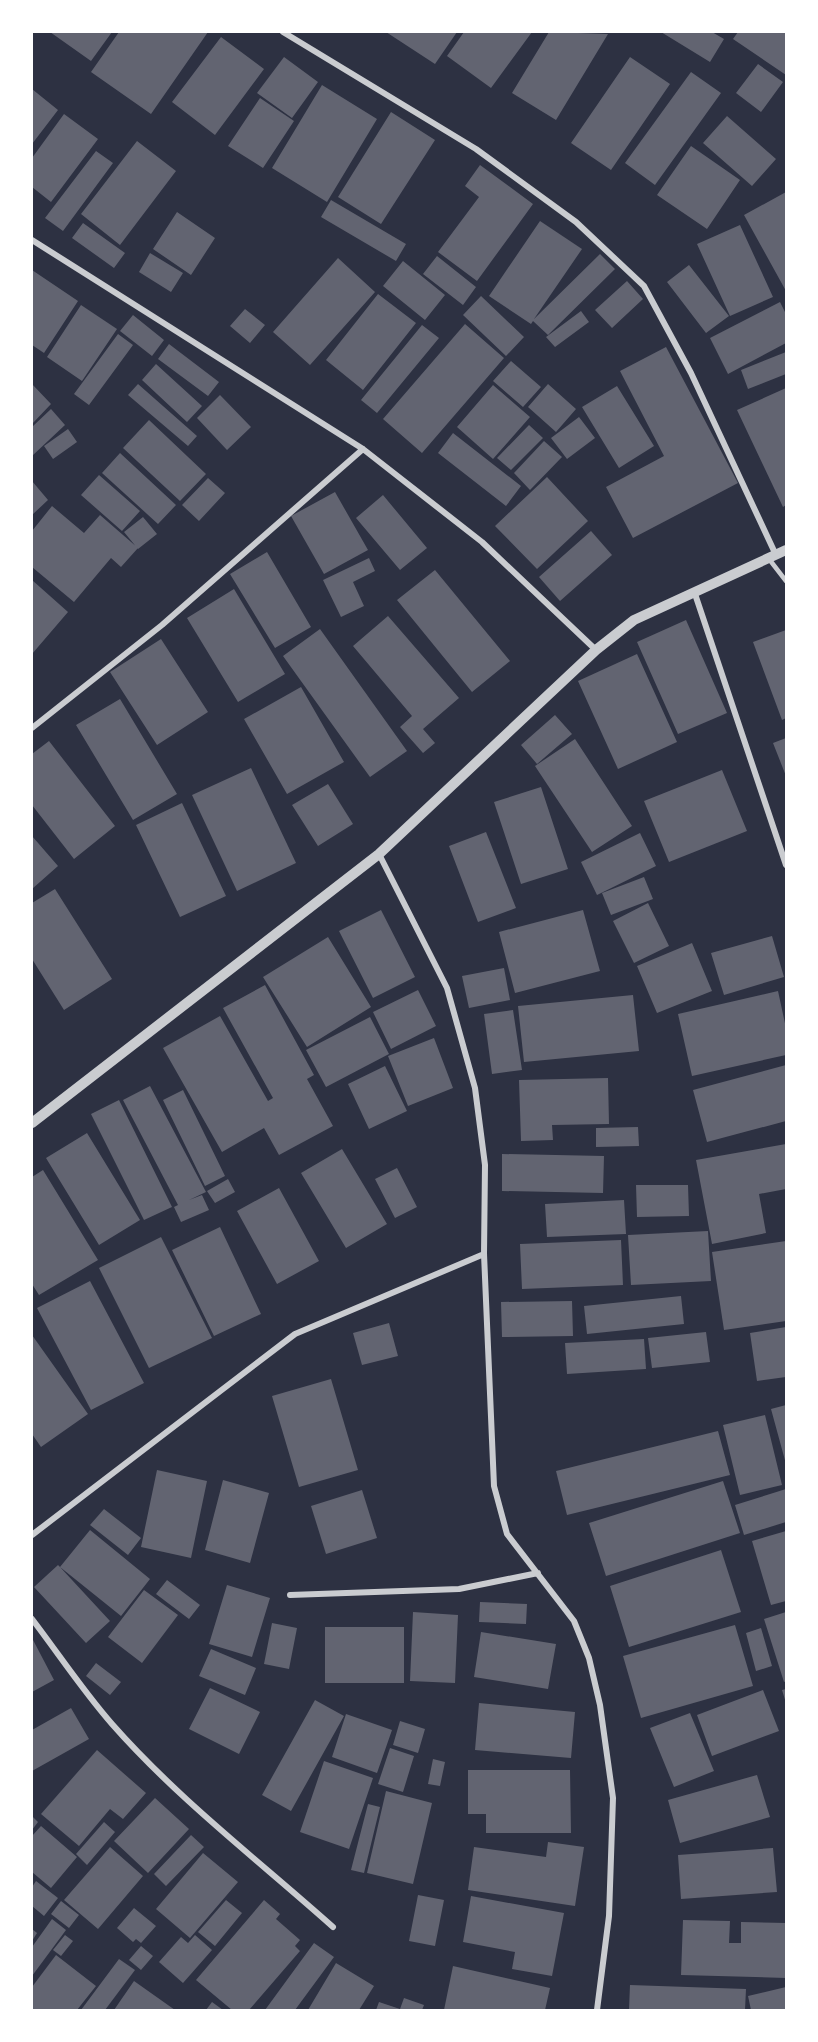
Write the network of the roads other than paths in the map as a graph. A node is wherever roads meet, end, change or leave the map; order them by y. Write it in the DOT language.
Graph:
graph roads {
  1 [pos="283,32"];
  2 [pos="32,240"];
  3 [pos="363,449"];
  4 [pos="786,550"];
  5 [pos="771,555"];
  6 [pos="786,581"];
  7 [pos="694,591"];
  8 [pos="596,650"];
  9 [pos="32,728"];
  10 [pos="379,854"];
  11 [pos="786,865"];
  12 [pos="32,1123"];
  13 [pos="484,1254"];
  14 [pos="32,1535"];
  15 [pos="538,1573"];
  16 [pos="290,1595"];
  17 [pos="32,1619"];
  18 [pos="333,1927"];
  19 [pos="597,2010"];
  1 -- 5 [label="street"];
  2 -- 3 [label="street"];
  3 -- 8 [label="street"];
  3 -- 9 [label="street"];
  4 -- 5 [label="street"];
  5 -- 6 [label="lane"];
  5 -- 7 [label="street"];
  7 -- 8 [label="street"];
  7 -- 11 [label="street"];
  8 -- 10 [label="street"];
  10 -- 12 [label="street"];
  10 -- 13 [label="street"];
  13 -- 14 [label="street"];
  13 -- 15 [label="street"];
  15 -- 16 [label="street"];
  15 -- 19 [label="street"];
  17 -- 18 [label="street"];
}
